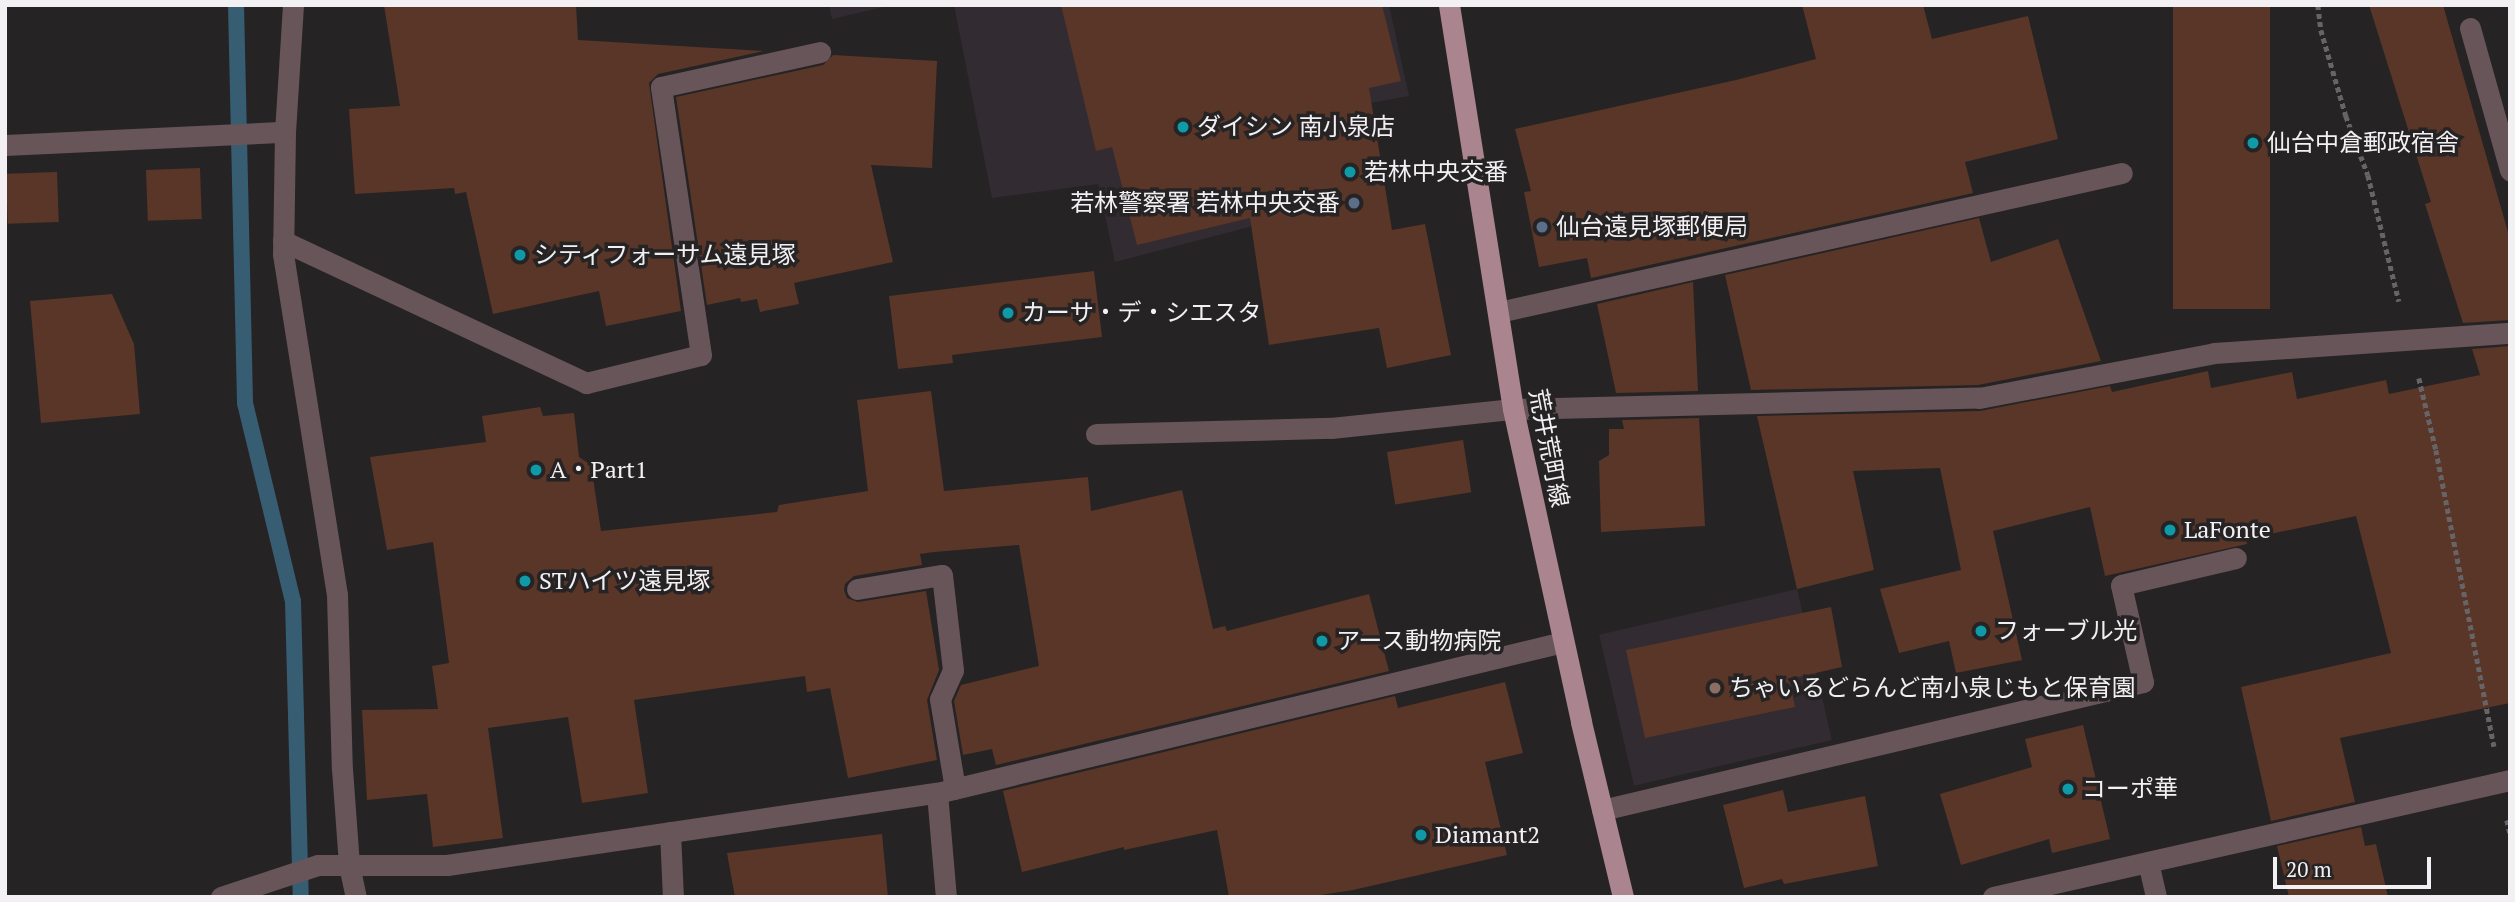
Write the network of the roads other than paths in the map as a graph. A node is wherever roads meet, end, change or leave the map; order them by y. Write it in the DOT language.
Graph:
graph roads {
  1 [pos="293,5"];
  2 [pos="1449,5"];
  3 [pos="2470,29"];
  4 [pos="820,52"];
  5 [pos="274,132"];
  6 [pos="5,145"];
  7 [pos="2510,170"];
  8 [pos="2122,173"];
  9 [pos="283,241"];
  10 [pos="1499,312"];
  11 [pos="2510,333"];
  12 [pos="1513,409"];
  13 [pos="1096,434"];
  14 [pos="2236,558"];
  15 [pos="857,589"];
  16 [pos="1563,642"];
  17 [pos="2505,782"];
  18 [pos="946,791"];
  19 [pos="1602,810"];
  20 [pos="670,832"];
  21 [pos="2148,862"];
  22 [pos="349,866"];
  23 [pos="221,897"];
  24 [pos="356,897"];
  25 [pos="673,897"];
  26 [pos="946,897"];
  27 [pos="1623,897"];
  28 [pos="1993,897"];
  29 [pos="2156,897"];
  1 -- 5 [label="street"];
  2 -- 10 [label="main road, 荒井荒町線"];
  3 -- 7 [label="street"];
  4 -- 9 [label="street"];
  5 -- 6 [label="street"];
  5 -- 9 [label="street"];
  8 -- 10 [label="street"];
  9 -- 22 [label="street"];
  10 -- 12 [label="main road, 荒井荒町線"];
  11 -- 12 [label="street"];
  12 -- 13 [label="street"];
  12 -- 16 [label="main road, 荒井荒町線"];
  14 -- 19 [label="street"];
  15 -- 18 [label="street"];
  16 -- 18 [label="street"];
  16 -- 19 [label="main road, 荒井荒町線"];
  17 -- 21 [label="street"];
  18 -- 20 [label="street"];
  18 -- 26 [label="street"];
  19 -- 27 [label="main road, 荒井荒町線"];
  20 -- 22 [label="street"];
  20 -- 25 [label="street"];
  21 -- 28 [label="street"];
  21 -- 29 [label="street"];
  22 -- 23 [label="street"];
  22 -- 24 [label="street"];
}
